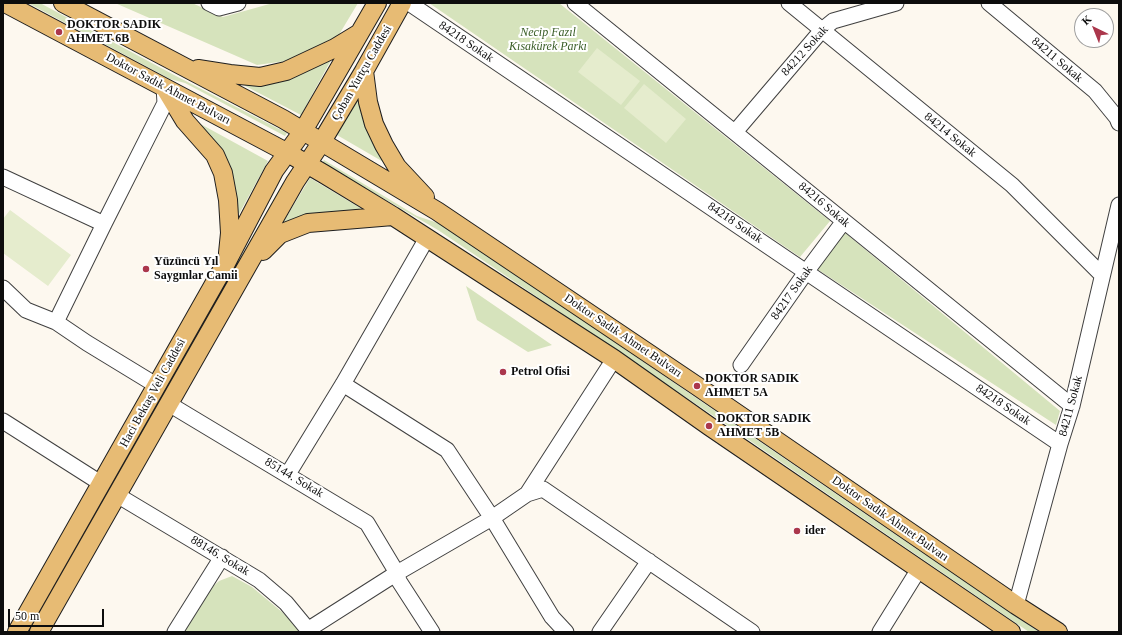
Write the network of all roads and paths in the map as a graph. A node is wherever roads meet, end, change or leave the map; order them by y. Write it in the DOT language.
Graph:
graph roads {
  1 [pos="5,3"];
  2 [pos="63,3"];
  3 [pos="208,3"];
  4 [pos="238,3"];
  5 [pos="377,3"];
  6 [pos="402,3"];
  7 [pos="409,3"];
  8 [pos="575,3"];
  9 [pos="789,3"];
  10 [pos="896,3"];
  11 [pos="989,3"];
  12 [pos="822,30"];
  13 [pos="360,32"];
  14 [pos="184,67"];
  15 [pos="364,71"];
  16 [pos="164,87"];
  17 [pos="1119,123"];
  18 [pos="304,131"];
  19 [pos="735,132"];
  20 [pos="321,143"];
  21 [pos="288,153"];
  22 [pos="307,165"];
  23 [pos="3,177"];
  24 [pos="1119,205"];
  25 [pos="437,211"];
  26 [pos="393,216"];
  27 [pos="844,222"];
  28 [pos="104,224"];
  29 [pos="427,238"];
  30 [pos="226,263"];
  31 [pos="248,265"];
  32 [pos="806,272"];
  33 [pos="1102,276"];
  34 [pos="3,288"];
  35 [pos="56,322"];
  36 [pos="614,359"];
  37 [pos="741,366"];
  38 [pos="343,384"];
  39 [pos="158,385"];
  40 [pos="169,404"];
  41 [pos="1072,406"];
  42 [pos="3,421"];
  43 [pos="1060,444"];
  44 [pos="288,474"];
  45 [pos="102,484"];
  46 [pos="527,494"];
  47 [pos="117,495"];
  48 [pos="492,518"];
  49 [pos="222,557"];
  50 [pos="649,561"];
  51 [pos="919,569"];
  52 [pos="397,574"];
  53 [pos="1016,605"];
  54 [pos="310,631"];
  55 [pos="18,632"];
  56 [pos="39,632"];
  57 [pos="175,632"];
  58 [pos="432,632"];
  59 [pos="566,632"];
  60 [pos="600,632"];
  61 [pos="752,632"];
  62 [pos="880,632"];
  63 [pos="1011,632"];
  64 [pos="1058,632"];
  1 -- 16 [label="main road, Doktor Sadık Ahmet Bulvarı"];
  2 -- 14 [label="main road"];
  3 -- 4 [label="street"];
  5 -- 13 [label="main road, Çoban Yurtçu Caddesi"];
  6 -- 15 [label="main road, Çoban Yurtçu Caddesi"];
  7 -- 32 [label="street, 84218 Sokak"];
  8 -- 19 [label="street, 84216 Sokak"];
  9 -- 12 [label="street, 84214 Sokak"];
  10 -- 12 [label="street, 84212 Sokak"];
  11 -- 17 [label="street, 84211 Sokak"];
  12 -- 19 [label="street, 84212 Sokak"];
  12 -- 33 [label="street, 84214 Sokak"];
  13 -- 14 [label="main road"];
  13 -- 18 [label="main road, Çoban Yurtçu Caddesi"];
  14 -- 18 [label="main road"];
  15 -- 20 [label="main road, Çoban Yurtçu Caddesi"];
  15 -- 25 [label="main road"];
  16 -- 21 [label="main road, Doktor Sadık Ahmet Bulvarı"];
  16 -- 28 [label="street"];
  16 -- 30 [label="main road"];
  18 -- 20 [label="main road, Doktor Sadık Ahmet Bulvarı"];
  18 -- 21 [label="main road, Çoban Yurtçu Caddesi"];
  19 -- 27 [label="street, 84216 Sokak"];
  20 -- 22 [label="main road, Çoban Yurtçu Caddesi"];
  20 -- 25 [label="main road, Doktor Sadık Ahmet Bulvarı"];
  21 -- 22 [label="main road, Doktor Sadık Ahmet Bulvarı"];
  21 -- 30 [label="main road, Haci Bektaş Veli Caddesi"];
  22 -- 26 [label="main road, Doktor Sadık Ahmet Bulvarı"];
  22 -- 31 [label="main road, Haci Bektaş Veli Caddesi"];
  23 -- 28 [label="street"];
  24 -- 33 [label="street, 84211 Sokak"];
  25 -- 53 [label="main road, Doktor Sadık Ahmet Bulvarı"];
  26 -- 29 [label="main road, Doktor Sadık Ahmet Bulvarı"];
  26 -- 31 [label="main road"];
  27 -- 32 [label="street, 84217 Sokak"];
  27 -- 41 [label="street, 84216 Sokak"];
  28 -- 35 [label="street"];
  29 -- 36 [label="main road, Doktor Sadık Ahmet Bulvarı"];
  29 -- 38 [label="street"];
  30 -- 39 [label="main road, Haci Bektaş Veli Caddesi"];
  31 -- 40 [label="main road, Haci Bektaş Veli Caddesi"];
  32 -- 37 [label="street, 84217 Sokak"];
  32 -- 43 [label="street, 84218 Sokak"];
  33 -- 41 [label="street, 84211 Sokak"];
  34 -- 35 [label="street"];
  35 -- 39 [label="street"];
  36 -- 46 [label="street"];
  36 -- 51 [label="main road, Doktor Sadık Ahmet Bulvarı"];
  38 -- 44 [label="street"];
  38 -- 48 [label="street"];
  39 -- 45 [label="main road, Haci Bektaş Veli Caddesi"];
  40 -- 44 [label="street, 85144. Sokak"];
  40 -- 47 [label="main road, Haci Bektaş Veli Caddesi"];
  41 -- 43 [label="street, 84211 Sokak"];
  42 -- 45 [label="street"];
  43 -- 53 [label="street, 84211 Sokak"];
  44 -- 52 [label="street, 85144. Sokak"];
  45 -- 55 [label="main road, Haci Bektaş Veli Caddesi"];
  46 -- 48 [label="street"];
  46 -- 50 [label="street"];
  47 -- 49 [label="street, 88146. Sokak"];
  47 -- 56 [label="main road, Haci Bektaş Veli Caddesi"];
  48 -- 52 [label="street"];
  48 -- 59 [label="street"];
  49 -- 54 [label="street, 88146. Sokak"];
  49 -- 57 [label="street"];
  50 -- 60 [label="street"];
  50 -- 61 [label="street"];
  51 -- 62 [label="street"];
  51 -- 63 [label="main road, Doktor Sadık Ahmet Bulvarı"];
  52 -- 54 [label="street"];
  52 -- 58 [label="street, 85144. Sokak"];
  53 -- 64 [label="main road, Doktor Sadık Ahmet Bulvarı"];
}
